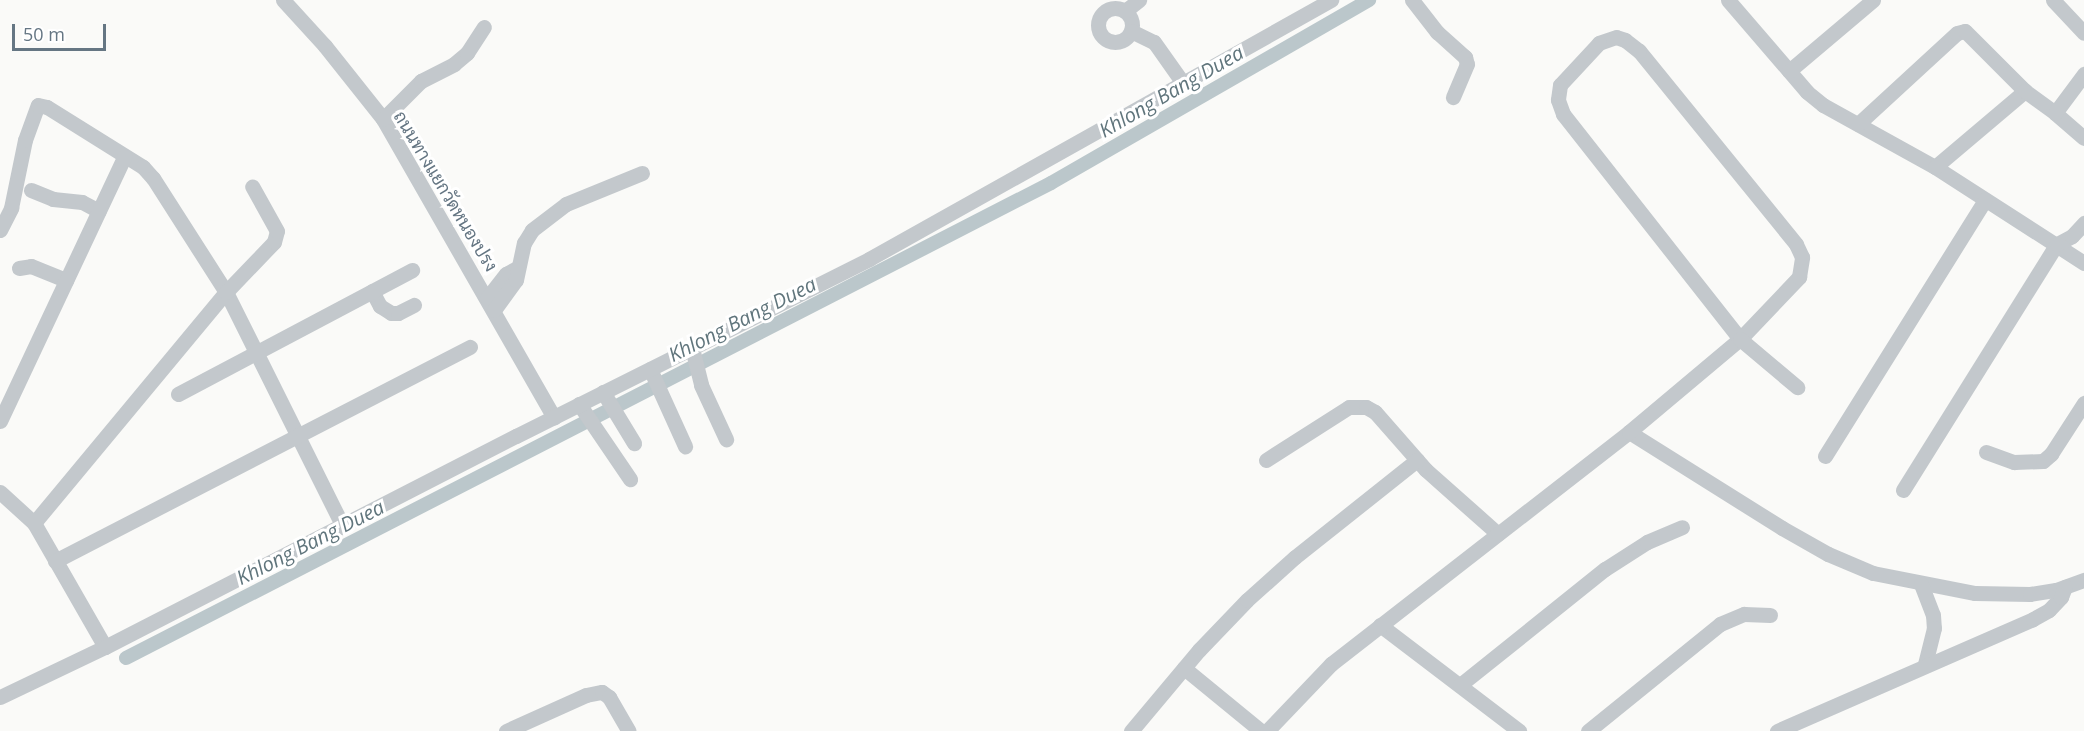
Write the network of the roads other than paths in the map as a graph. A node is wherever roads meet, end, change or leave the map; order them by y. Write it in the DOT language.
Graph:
graph roads {
  1 [pos="283,0"];
  2 [pos="1139,0"];
  3 [pos="1331,0"];
  4 [pos="1412,0"];
  5 [pos="1873,0"];
  6 [pos="2053,0"];
  7 [pos="1734,2"];
  8 [pos="1108,4"];
  9 [pos="1125,11"];
  10 [pos="484,27"];
  11 [pos="1131,31"];
  12 [pos="2084,33"];
  13 [pos="1789,71"];
  14 [pos="2084,74"];
  15 [pos="1183,83"];
  16 [pos="2025,91"];
  17 [pos="1453,97"];
  18 [pos="2055,112"];
  19 [pos="383,119"];
  20 [pos="1858,124"];
  21 [pos="2084,138"];
  22 [pos="124,157"];
  23 [pos="1935,167"];
  24 [pos="642,173"];
  25 [pos="252,186"];
  26 [pos="31,190"];
  27 [pos="1984,200"];
  28 [pos="99,211"];
  29 [pos="2084,223"];
  30 [pos="0,230"];
  31 [pos="2057,244"];
  32 [pos="2084,263"];
  33 [pos="19,268"];
  34 [pos="412,270"];
  35 [pos="66,280"];
  36 [pos="372,291"];
  37 [pos="226,292"];
  38 [pos="490,304"];
  39 [pos="414,305"];
  40 [pos="1740,339"];
  41 [pos="470,346"];
  42 [pos="256,353"];
  43 [pos="695,357"];
  44 [pos="654,378"];
  45 [pos="1797,387"];
  46 [pos="178,394"];
  47 [pos="608,400"];
  48 [pos="2084,403"];
  49 [pos="585,413"];
  50 [pos="554,417"];
  51 [pos="0,420"];
  52 [pos="1629,432"];
  53 [pos="296,435"];
  54 [pos="726,439"];
  55 [pos="634,443"];
  56 [pos="685,446"];
  57 [pos="1986,453"];
  58 [pos="1825,456"];
  59 [pos="1266,460"];
  60 [pos="1417,460"];
  61 [pos="630,479"];
  62 [pos="1903,490"];
  63 [pos="0,492"];
  64 [pos="34,523"];
  65 [pos="342,527"];
  66 [pos="1682,527"];
  67 [pos="1498,534"];
  68 [pos="55,561"];
  69 [pos="2084,580"];
  70 [pos="1921,584"];
  71 [pos="2065,587"];
  72 [pos="1770,615"];
  73 [pos="1380,624"];
  74 [pos="105,647"];
  75 [pos="1925,665"];
  76 [pos="1184,668"];
  77 [pos="1460,685"];
  78 [pos="0,697"];
  79 [pos="506,731"];
  80 [pos="629,731"];
  81 [pos="1131,731"];
  82 [pos="1261,731"];
  83 [pos="1267,731"];
  84 [pos="1519,731"];
  85 [pos="1588,731"];
  86 [pos="1777,731"];
  1 -- 19 [label="street, ถนนทางแยกวัดหนองปรง"];
  2 -- 9 [label="street"];
  3 -- 15 [label="street"];
  4 -- 17 [label="street"];
  5 -- 13 [label="street"];
  6 -- 12 [label="street"];
  7 -- 13 [label="street"];
  8 -- 9 [label="street"];
  8 -- 11 [label="street"];
  9 -- 11 [label="street"];
  10 -- 19 [label="street"];
  11 -- 15 [label="street"];
  13 -- 20 [label="street"];
  14 -- 18 [label="street"];
  15 -- 43 [label="street"];
  16 -- 18 [label="street"];
  16 -- 20 [label="street"];
  16 -- 23 [label="street"];
  18 -- 21 [label="street"];
  19 -- 38 [label="street, ถนนทางแยกวัดหนองปรง"];
  20 -- 23 [label="street"];
  22 -- 28 [label="street"];
  22 -- 30 [label="street"];
  22 -- 37 [label="street"];
  23 -- 27 [label="street"];
  24 -- 38 [label="street"];
  25 -- 37 [label="street"];
  26 -- 28 [label="street"];
  27 -- 31 [label="street"];
  27 -- 58 [label="street"];
  28 -- 35 [label="street"];
  29 -- 31 [label="street"];
  31 -- 32 [label="street"];
  31 -- 62 [label="street"];
  33 -- 35 [label="street"];
  34 -- 36 [label="street"];
  35 -- 51 [label="street"];
  36 -- 39 [label="street"];
  36 -- 42 [label="street"];
  37 -- 42 [label="street"];
  37 -- 64 [label="street"];
  38 -- 50 [label="street, ถนนทางแยกวัดหนองปรง"];
  40 -- 40 [label="street"];
  40 -- 45 [label="street"];
  40 -- 52 [label="street"];
  41 -- 53 [label="street"];
  42 -- 46 [label="street"];
  42 -- 53 [label="street"];
  43 -- 44 [label="street"];
  43 -- 54 [label="street"];
  44 -- 47 [label="street"];
  44 -- 56 [label="street"];
  47 -- 49 [label="street"];
  47 -- 55 [label="street"];
  48 -- 57 [label="street"];
  49 -- 50 [label="street"];
  49 -- 61 [label="street"];
  50 -- 65 [label="street"];
  52 -- 67 [label="street"];
  52 -- 70 [label="street"];
  53 -- 65 [label="street"];
  53 -- 68 [label="street"];
  59 -- 60 [label="street"];
  60 -- 67 [label="street"];
  60 -- 76 [label="street"];
  63 -- 64 [label="street"];
  64 -- 68 [label="street"];
  65 -- 74 [label="street"];
  66 -- 77 [label="street"];
  67 -- 73 [label="street"];
  68 -- 74 [label="street"];
  69 -- 71 [label="street"];
  70 -- 71 [label="street"];
  70 -- 75 [label="street"];
  71 -- 75 [label="street"];
  72 -- 85 [label="street"];
  73 -- 77 [label="street"];
  73 -- 83 [label="street"];
  74 -- 78 [label="street"];
  75 -- 86 [label="street"];
  76 -- 81 [label="street"];
  76 -- 82 [label="street"];
  77 -- 84 [label="street"];
  79 -- 80 [label="street"];
}
